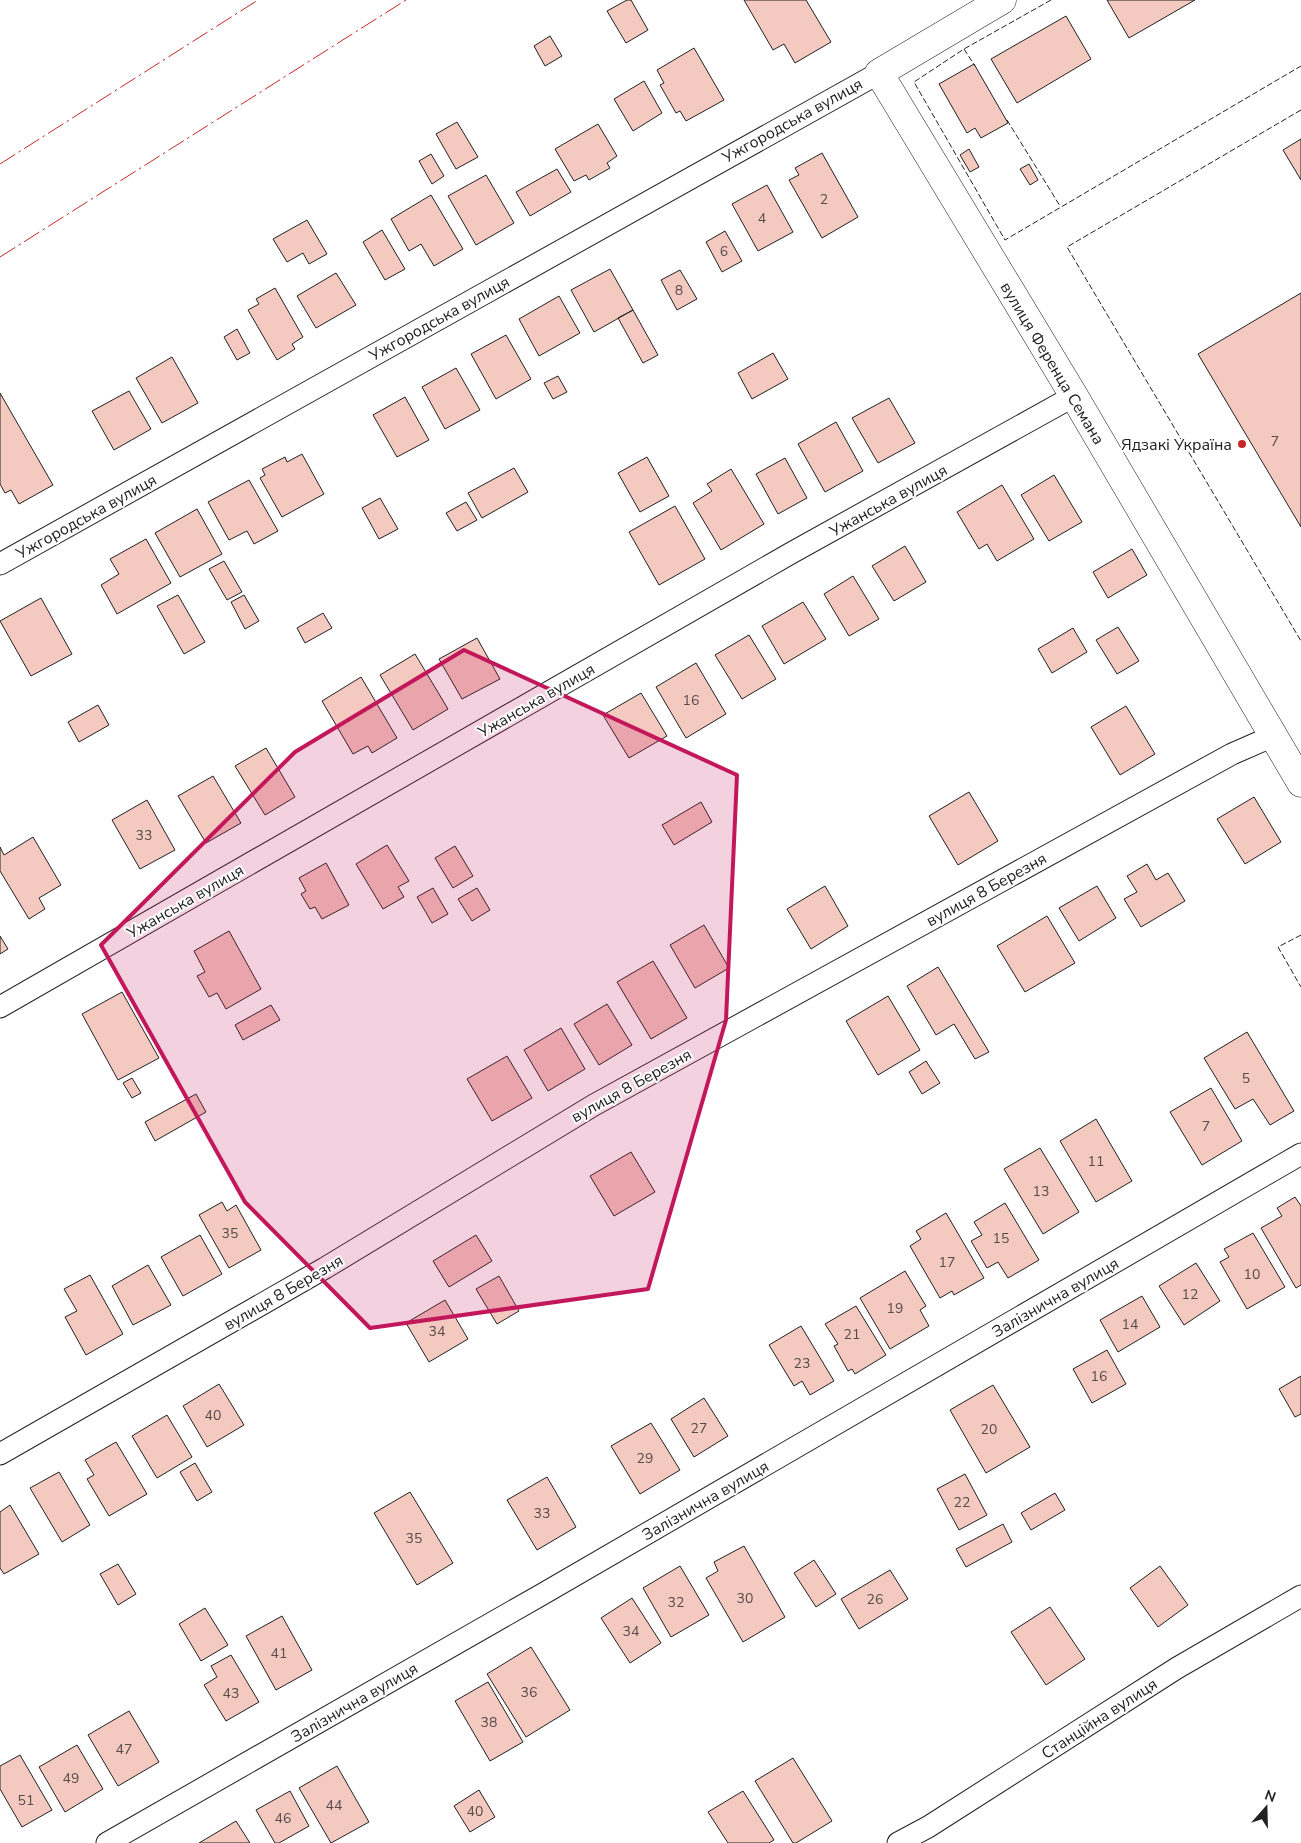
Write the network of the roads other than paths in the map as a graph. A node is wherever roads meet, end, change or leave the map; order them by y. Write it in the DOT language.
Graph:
graph roads {
  1 [pos="1002,0"];
  2 [pos="879,74"];
  3 [pos="1074,396"];
  4 [pos="0,564"];
  5 [pos="1273,736"];
  6 [pos="1301,783"];
  7 [pos="0,1007"];
  8 [pos="1301,1154"];
  9 [pos="0,1454"];
  10 [pos="1301,1596"];
  11 [pos="107,1843"];
  12 [pos="898,1843"];
  1 -- 2 [label="street"];
  2 -- 3 [label="street, вулиця Ференца Семана"];
  2 -- 4 [label="street, Ужгородська вулиця"];
  3 -- 5 [label="street, вулиця Ференца Семана"];
  3 -- 7 [label="street, Ужанська вулиця"];
  5 -- 6 [label="street, вулиця Ференца Семана"];
  5 -- 9 [label="street, вулиця 8 Березня"];
  8 -- 11 [label="street, Залізнична вулиця"];
  10 -- 12 [label="street, Станційна вулиця"];
}
